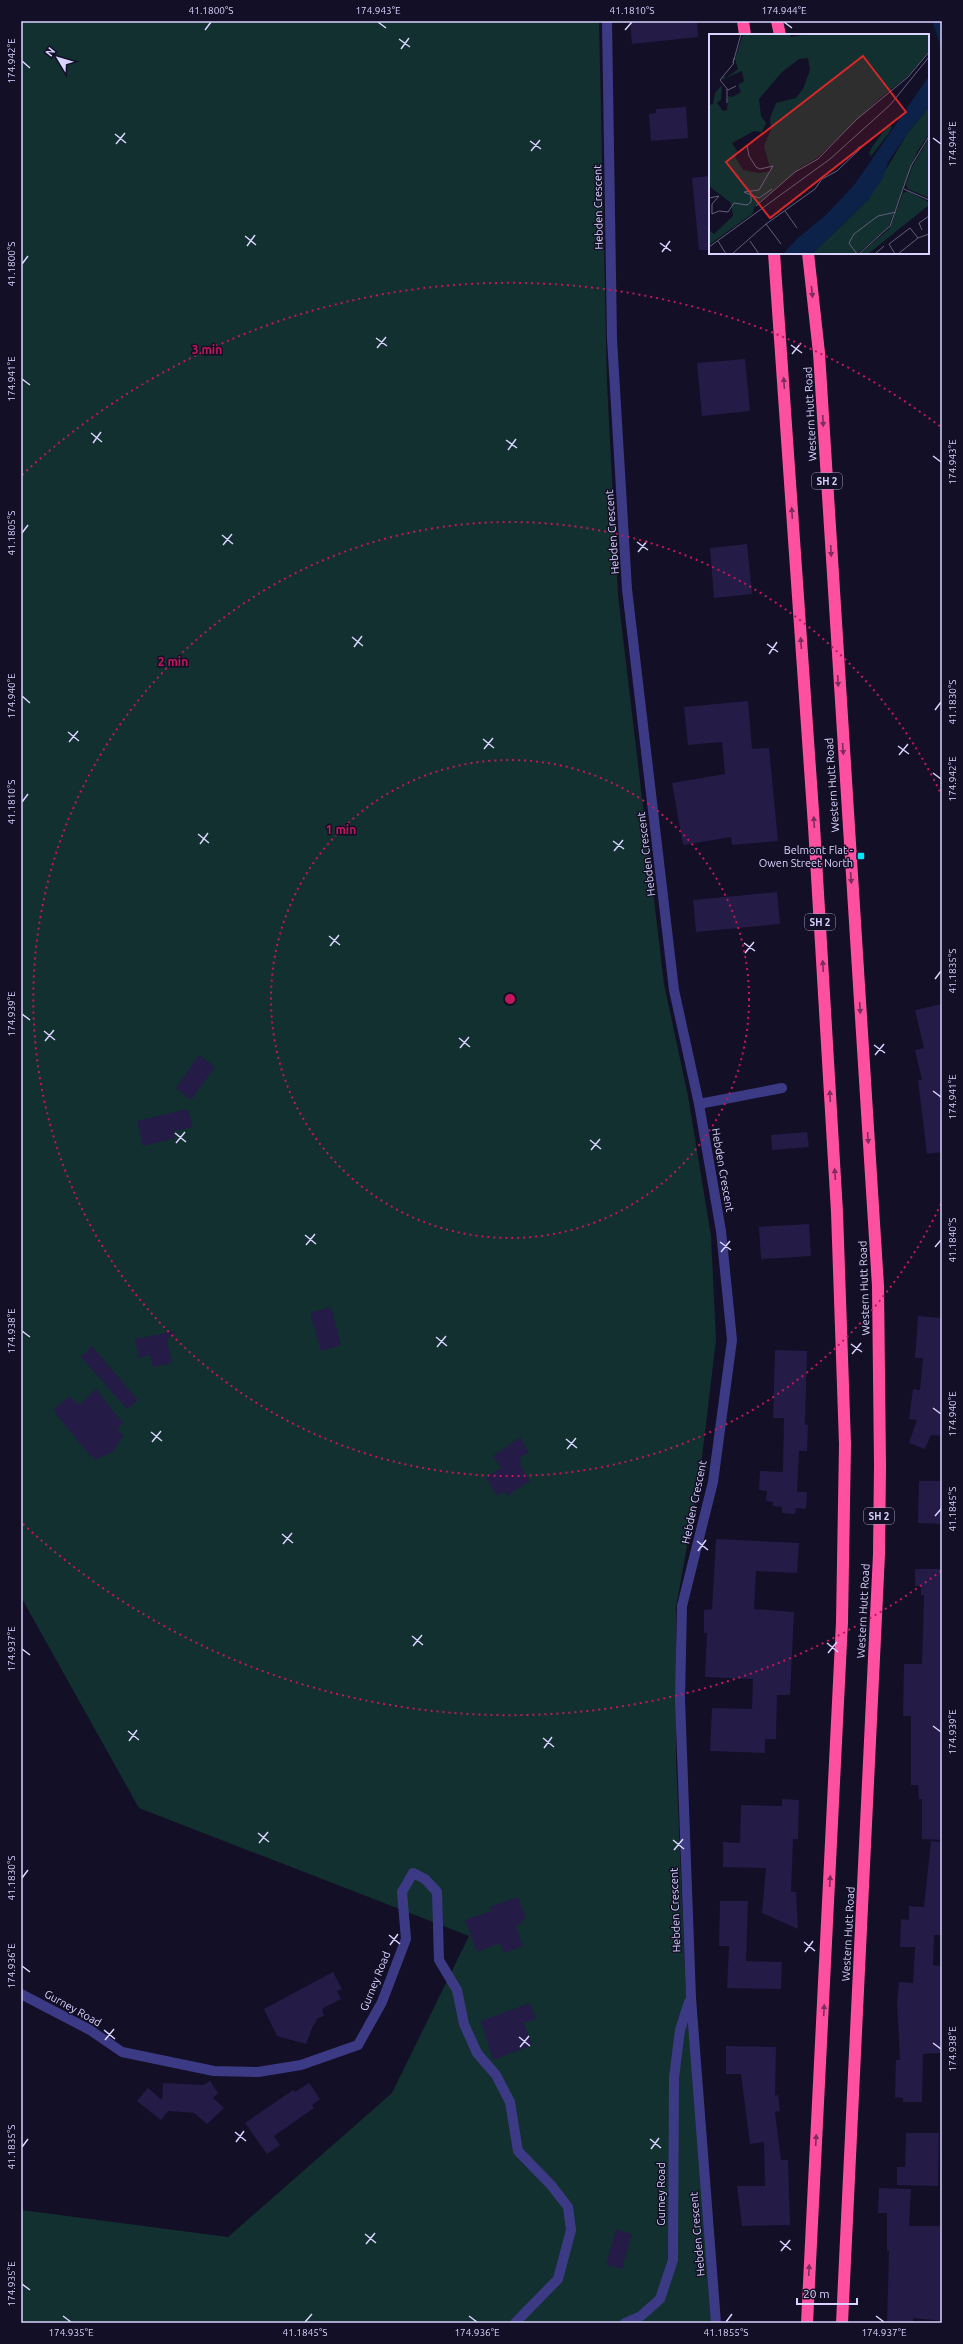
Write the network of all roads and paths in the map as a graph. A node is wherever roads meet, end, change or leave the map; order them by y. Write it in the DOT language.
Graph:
graph roads {
  1 [pos="607,21"];
  2 [pos="743,21"];
  3 [pos="777,21"];
  4 [pos="745,34"];
  5 [pos="780,34"];
  6 [pos="774,254"];
  7 [pos="808,254"];
  8 [pos="782,1088"];
  9 [pos="699,1104"];
  10 [pos="21,1994"];
  11 [pos="691,1998"];
  12 [pos="515,2323"];
  13 [pos="625,2323"];
  14 [pos="716,2323"];
  15 [pos="807,2323"];
  16 [pos="842,2323"];
  1 -- 9 [label="street, Hebden Crescent"];
  2 -- 4 [label="highway"];
  3 -- 5 [label="highway"];
  15 -- 6 [label="highway, Western Hutt Road / SH 2, one-way"];
  7 -- 16 [label="highway, Western Hutt Road / SH 2, one-way"];
  8 -- 9 [label="street"];
  9 -- 11 [label="street, Hebden Crescent"];
  10 -- 12 [label="street, Gurney Road"];
  11 -- 13 [label="street, Gurney Road"];
  11 -- 14 [label="street, Hebden Crescent"];
}
